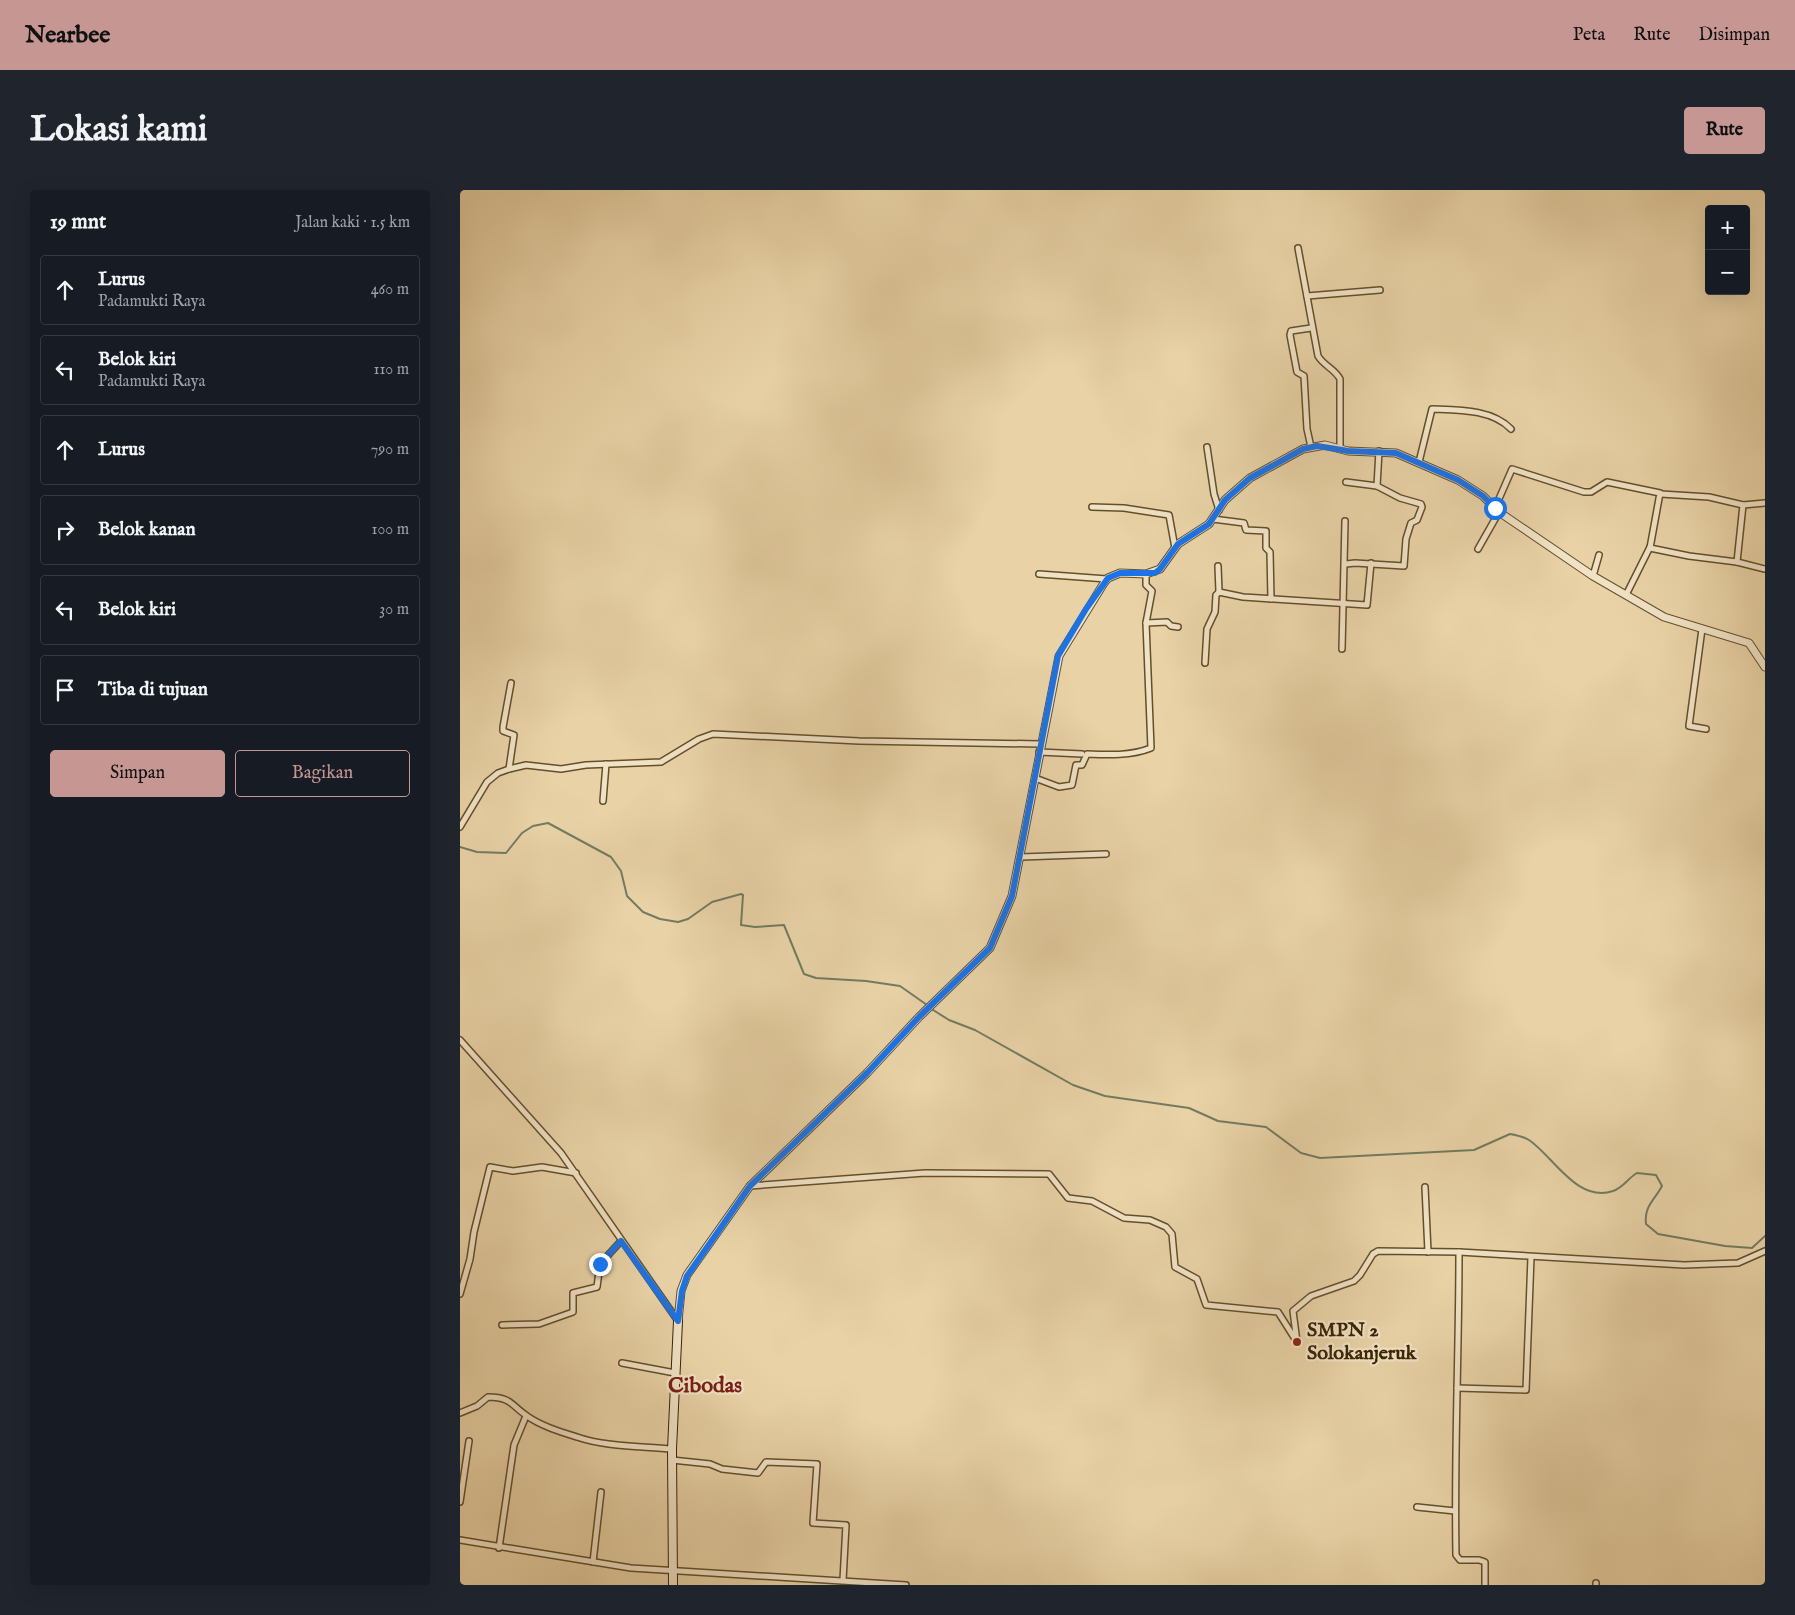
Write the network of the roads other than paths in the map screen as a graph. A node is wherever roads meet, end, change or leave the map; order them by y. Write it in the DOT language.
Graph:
graph roads {
  1 [pos="1298,248"];
  2 [pos="1380,290"];
  3 [pos="1307,296"];
  4 [pos="1311,328"];
  5 [pos="1511,429"];
  6 [pos="1207,447"];
  7 [pos="1311,447"];
  8 [pos="1340,449"];
  9 [pos="1379,451"];
  10 [pos="1419,462"];
  11 [pos="1346,482"];
  12 [pos="1376,486"];
  13 [pos="1661,494"];
  14 [pos="1765,504"];
  15 [pos="1743,505"];
  16 [pos="1092,506"];
  17 [pos="1220,510"];
  18 [pos="1497,510"];
  19 [pos="1213,519"];
  20 [pos="1345,521"];
  21 [pos="1650,547"];
  22 [pos="1175,548"];
  23 [pos="1478,549"];
  24 [pos="1599,555"];
  25 [pos="1737,562"];
  26 [pos="1371,563"];
  27 [pos="1346,564"];
  28 [pos="1218,566"];
  29 [pos="1765,568"];
  30 [pos="1039,574"];
  31 [pos="1146,574"];
  32 [pos="1593,576"];
  33 [pos="1107,579"];
  34 [pos="1220,592"];
  35 [pos="1626,596"];
  36 [pos="1271,599"];
  37 [pos="1344,603"];
  38 [pos="1146,622"];
  39 [pos="1178,627"];
  40 [pos="1701,632"];
  41 [pos="1342,650"];
  42 [pos="1205,663"];
  43 [pos="1765,667"];
  44 [pos="511,682"];
  45 [pos="1706,729"];
  46 [pos="1040,748"];
  47 [pos="1082,754"];
  48 [pos="606,764"];
  49 [pos="509,769"];
  50 [pos="1034,778"];
  51 [pos="603,801"];
  52 [pos="460,826"];
  53 [pos="1106,854"];
  54 [pos="1021,857"];
  55 [pos="460,1040"];
  56 [pos="576,1173"];
  57 [pos="750,1186"];
  58 [pos="1424,1187"];
  59 [pos="621,1241"];
  60 [pos="1765,1251"];
  61 [pos="1428,1252"];
  62 [pos="1459,1252"];
  63 [pos="1531,1257"];
  64 [pos="460,1294"];
  65 [pos="678,1321"];
  66 [pos="502,1325"];
  67 [pos="622,1363"];
  68 [pos="675,1373"];
  69 [pos="1457,1388"];
  70 [pos="460,1413"];
  71 [pos="526,1416"];
  72 [pos="469,1441"];
  73 [pos="672,1449"];
  74 [pos="672,1460"];
  75 [pos="601,1492"];
  76 [pos="460,1502"];
  77 [pos="1417,1507"];
  78 [pos="1455,1511"];
  79 [pos="460,1540"];
  80 [pos="499,1548"];
  81 [pos="593,1562"];
  82 [pos="673,1571"];
  83 [pos="843,1580"];
  84 [pos="673,1585"];
  85 [pos="906,1585"];
  86 [pos="1485,1585"];
  1 -- 3 [label="street"];
  2 -- 3 [label="street"];
  3 -- 4 [label="street"];
  4 -- 7 [label="street"];
  4 -- 8 [label="street"];
  5 -- 10 [label="street"];
  6 -- 17 [label="street"];
  7 -- 8 [label="street"];
  7 -- 17 [label="street"];
  8 -- 9 [label="street"];
  9 -- 10 [label="street"];
  9 -- 12 [label="street"];
  10 -- 18 [label="street"];
  11 -- 12 [label="street"];
  12 -- 26 [label="street"];
  13 -- 15 [label="street"];
  13 -- 18 [label="street"];
  13 -- 21 [label="street"];
  14 -- 15 [label="street"];
  15 -- 25 [label="street"];
  16 -- 22 [label="street"];
  17 -- 19 [label="street"];
  18 -- 23 [label="street"];
  18 -- 32 [label="street"];
  19 -- 22 [label="street"];
  19 -- 36 [label="street"];
  20 -- 27 [label="street"];
  21 -- 25 [label="street"];
  21 -- 35 [label="street"];
  22 -- 31 [label="street"];
  24 -- 32 [label="street"];
  25 -- 29 [label="street"];
  26 -- 27 [label="street"];
  26 -- 37 [label="street"];
  27 -- 37 [label="street"];
  28 -- 34 [label="street"];
  30 -- 33 [label="street"];
  31 -- 33 [label="street"];
  31 -- 38 [label="street"];
  32 -- 35 [label="street"];
  33 -- 46 [label="street"];
  34 -- 36 [label="street"];
  34 -- 42 [label="street"];
  35 -- 40 [label="street"];
  36 -- 37 [label="street"];
  37 -- 41 [label="street"];
  38 -- 39 [label="street"];
  38 -- 50 [label="street"];
  40 -- 43 [label="street"];
  40 -- 45 [label="street"];
  44 -- 49 [label="street"];
  46 -- 47 [label="street"];
  46 -- 48 [label="street"];
  46 -- 50 [label="street"];
  48 -- 49 [label="street"];
  48 -- 51 [label="street"];
  49 -- 52 [label="street"];
  50 -- 54 [label="street"];
  53 -- 54 [label="street"];
  54 -- 57 [label="street"];
  55 -- 56 [label="street"];
  56 -- 59 [label="street"];
  56 -- 64 [label="street"];
  57 -- 61 [label="street"];
  57 -- 65 [label="street"];
  58 -- 61 [label="street"];
  59 -- 65 [label="street"];
  59 -- 66 [label="street"];
  60 -- 63 [label="street"];
  61 -- 62 [label="street"];
  62 -- 63 [label="street"];
  62 -- 69 [label="street"];
  63 -- 69 [label="street"];
  65 -- 68 [label="main road"];
  67 -- 68 [label="street"];
  68 -- 73 [label="main road"];
  69 -- 78 [label="street"];
  70 -- 71 [label="street"];
  71 -- 73 [label="street"];
  71 -- 80 [label="street"];
  72 -- 76 [label="street"];
  73 -- 74 [label="main road"];
  74 -- 82 [label="main road"];
  74 -- 83 [label="street"];
  75 -- 81 [label="street"];
  77 -- 78 [label="street"];
  78 -- 86 [label="street"];
  79 -- 80 [label="street"];
  80 -- 81 [label="street"];
  81 -- 82 [label="street"];
  82 -- 83 [label="street"];
  82 -- 84 [label="main road"];
  83 -- 85 [label="street"];
}
